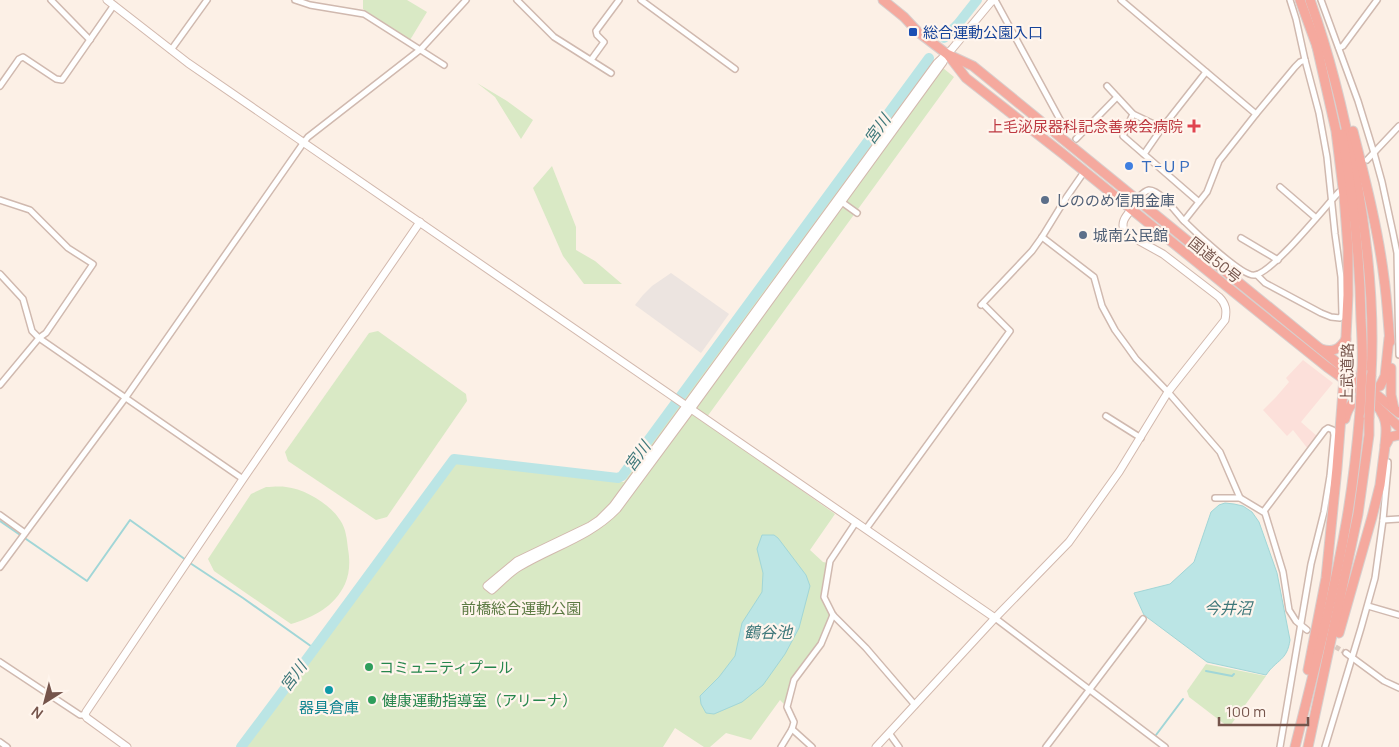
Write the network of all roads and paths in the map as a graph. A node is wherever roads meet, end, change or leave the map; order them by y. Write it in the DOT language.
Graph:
graph roads {
  1 [pos="51,0"];
  2 [pos="107,0"];
  3 [pos="207,0"];
  4 [pos="295,0"];
  5 [pos="466,0"];
  6 [pos="517,0"];
  7 [pos="619,0"];
  8 [pos="641,0"];
  9 [pos="883,0"];
  10 [pos="995,0"];
  11 [pos="1120,0"];
  12 [pos="1290,0"];
  13 [pos="1300,0"];
  14 [pos="1310,0"];
  15 [pos="1322,0"];
  16 [pos="1377,0"];
  17 [pos="114,5"];
  18 [pos="90,40"];
  19 [pos="1317,47"];
  20 [pos="1339,48"];
  21 [pos="421,49"];
  22 [pos="171,50"];
  23 [pos="947,54"];
  24 [pos="591,60"];
  25 [pos="1305,60"];
  26 [pos="444,65"];
  27 [pos="1332,67"];
  28 [pos="735,69"];
  29 [pos="611,72"];
  30 [pos="1206,72"];
  31 [pos="0,86"];
  32 [pos="1107,86"];
  33 [pos="1117,97"];
  34 [pos="1133,114"];
  35 [pos="1256,114"];
  36 [pos="1399,126"];
  37 [pos="1162,128"];
  38 [pos="1394,132"];
  39 [pos="1058,135"];
  40 [pos="1399,136"];
  41 [pos="1076,139"];
  42 [pos="304,142"];
  43 [pos="1374,153"];
  44 [pos="1144,154"];
  45 [pos="1367,160"];
  46 [pos="1084,172"];
  47 [pos="1280,187"];
  48 [pos="1339,192"];
  49 [pos="1137,199"];
  50 [pos="0,200"];
  51 [pos="840,200"];
  52 [pos="1332,200"];
  53 [pos="1199,202"];
  54 [pos="1131,210"];
  55 [pos="857,213"];
  56 [pos="1316,218"];
  57 [pos="1184,221"];
  58 [pos="420,222"];
  59 [pos="1396,232"];
  60 [pos="1042,238"];
  61 [pos="1241,238"];
  62 [pos="1278,260"];
  63 [pos="0,274"];
  64 [pos="1257,275"];
  65 [pos="1399,300"];
  66 [pos="40,338"];
  67 [pos="1389,338"];
  68 [pos="1346,339"];
  69 [pos="1316,346"];
  70 [pos="1399,355"];
  71 [pos="1344,373"];
  72 [pos="0,385"];
  73 [pos="1168,392"];
  74 [pos="1368,393"];
  75 [pos="126,397"];
  76 [pos="687,406"];
  77 [pos="1376,406"];
  78 [pos="1397,412"];
  79 [pos="1106,416"];
  80 [pos="1399,427"];
  81 [pos="1399,435"];
  82 [pos="1141,438"];
  83 [pos="1339,440"];
  84 [pos="1385,446"];
  85 [pos="1383,461"];
  86 [pos="1334,468"];
  87 [pos="244,479"];
  88 [pos="1215,498"];
  89 [pos="1240,498"];
  90 [pos="1264,511"];
  91 [pos="0,515"];
  92 [pos="1399,519"];
  93 [pos="1383,520"];
  94 [pos="856,522"];
  95 [pos="866,529"];
  96 [pos="25,533"];
  97 [pos="0,567"];
  98 [pos="1368,606"];
  99 [pos="833,615"];
  100 [pos="1399,615"];
  101 [pos="995,618"];
  102 [pos="1143,619"];
  103 [pos="1301,625"];
  104 [pos="1307,630"];
  105 [pos="1346,653"];
  106 [pos="1352,658"];
  107 [pos="0,662"];
  108 [pos="1324,675"];
  109 [pos="1399,688"];
  110 [pos="1090,690"];
  111 [pos="1306,703"];
  112 [pos="915,705"];
  113 [pos="85,715"];
  114 [pos="792,728"];
  115 [pos="889,733"];
  116 [pos="0,742"];
  117 [pos="7,747"];
  118 [pos="127,747"];
  119 [pos="781,747"];
  120 [pos="812,747"];
  121 [pos="876,747"];
  122 [pos="899,747"];
  123 [pos="1046,747"];
  124 [pos="1165,747"];
  125 [pos="1280,747"];
  126 [pos="1295,747"];
  127 [pos="1308,747"];
  128 [pos="1325,747"];
  1 -- 18 [label="street"];
  2 -- 17 [label="street"];
  3 -- 22 [label="street"];
  4 -- 21 [label="street"];
  5 -- 21 [label="street"];
  6 -- 24 [label="street"];
  7 -- 24 [label="street"];
  8 -- 28 [label="street"];
  9 -- 23 [label="highway, 国道50号"];
  10 -- 23 [label="street"];
  10 -- 39 [label="street"];
  11 -- 30 [label="street"];
  12 -- 25 [label="street"];
  13 -- 19 [label="highway, 上武道路"];
  14 -- 27 [label="highway, 上武道路"];
  15 -- 20 [label="street"];
  16 -- 20 [label="street"];
  17 -- 18 [label="street"];
  17 -- 22 [label="street"];
  18 -- 31 [label="street"];
  19 -- 68 [label="highway"];
  19 -- 111 [label="highway, 上武道路, bridge"];
  20 -- 43 [label="street"];
  21 -- 26 [label="street"];
  21 -- 42 [label="street"];
  22 -- 42 [label="street"];
  23 -- 39 [label="highway, 国道50号"];
  23 -- 46 [label="highway, 国道50号"];
  23 -- 51 [label="street"];
  24 -- 29 [label="street"];
  25 -- 35 [label="street"];
  25 -- 52 [label="street"];
  27 -- 67 [label="highway"];
  27 -- 108 [label="highway, 上武道路, bridge"];
  30 -- 35 [label="street"];
  30 -- 37 [label="street"];
  32 -- 33 [label="street"];
  33 -- 34 [label="street"];
  33 -- 41 [label="street"];
  34 -- 37 [label="street"];
  34 -- 44 [label="street"];
  35 -- 53 [label="street"];
  36 -- 38 [label="street"];
  37 -- 44 [label="street"];
  38 -- 40 [label="street"];
  38 -- 43 [label="street"];
  39 -- 49 [label="highway, 国道50号"];
  42 -- 58 [label="street"];
  42 -- 75 [label="street"];
  43 -- 45 [label="street"];
  43 -- 59 [label="street"];
  44 -- 53 [label="street"];
  46 -- 54 [label="highway, 国道50号"];
  46 -- 60 [label="street"];
  47 -- 56 [label="street"];
  48 -- 52 [label="street"];
  49 -- 57 [label="street"];
  49 -- 69 [label="highway, 国道50号"];
  50 -- 66 [label="street"];
  51 -- 55 [label="street"];
  51 -- 76 [label="street"];
  52 -- 56 [label="street"];
  52 -- 64 [label="street"];
  53 -- 57 [label="street"];
  54 -- 71 [label="highway, 国道50号"];
  54 -- 73 [label="street"];
  56 -- 62 [label="street"];
  57 -- 64 [label="street"];
  58 -- 76 [label="street"];
  58 -- 87 [label="street"];
  59 -- 65 [label="street"];
  60 -- 73 [label="street"];
  60 -- 95 [label="street"];
  61 -- 62 [label="street"];
  62 -- 64 [label="street"];
  63 -- 66 [label="street"];
  65 -- 70 [label="street"];
  66 -- 72 [label="street"];
  66 -- 75 [label="street"];
  67 -- 74 [label="highway"];
  67 -- 78 [label="highway"];
  68 -- 69 [label="highway"];
  68 -- 71 [label="highway"];
  69 -- 71 [label="highway, 国道50号"];
  71 -- 74 [label="highway, 国道50号"];
  71 -- 83 [label="highway"];
  73 -- 82 [label="street"];
  73 -- 89 [label="street"];
  74 -- 77 [label="highway, 国道50号"];
  74 -- 78 [label="highway, 国道50号"];
  74 -- 83 [label="highway"];
  75 -- 87 [label="street"];
  75 -- 96 [label="street"];
  76 -- 76 [label="street"];
  76 -- 94 [label="street"];
  77 -- 80 [label="highway, 国道50号"];
  77 -- 84 [label="highway"];
  79 -- 82 [label="street"];
  81 -- 84 [label="highway"];
  82 -- 101 [label="street"];
  83 -- 86 [label="highway"];
  84 -- 85 [label="highway"];
  85 -- 93 [label="street"];
  85 -- 108 [label="highway"];
  86 -- 90 [label="street"];
  86 -- 103 [label="street"];
  86 -- 111 [label="highway"];
  87 -- 113 [label="street"];
  88 -- 89 [label="street"];
  89 -- 90 [label="street"];
  90 -- 103 [label="street"];
  91 -- 96 [label="street"];
  92 -- 93 [label="street"];
  93 -- 98 [label="street"];
  94 -- 95 [label="street"];
  94 -- 99 [label="street"];
  95 -- 101 [label="street"];
  96 -- 97 [label="street"];
  98 -- 100 [label="street"];
  98 -- 106 [label="street"];
  99 -- 112 [label="street"];
  99 -- 114 [label="street"];
  101 -- 110 [label="street"];
  101 -- 112 [label="street"];
  102 -- 110 [label="street"];
  103 -- 104 [label="street"];
  103 -- 125 [label="street"];
  105 -- 106 [label="street"];
  106 -- 109 [label="street"];
  106 -- 128 [label="street"];
  107 -- 113 [label="street"];
  108 -- 127 [label="highway, 上武道路"];
  110 -- 123 [label="street"];
  110 -- 124 [label="street"];
  111 -- 126 [label="highway, 上武道路"];
  112 -- 115 [label="street"];
  113 -- 118 [label="street"];
  114 -- 119 [label="street"];
  114 -- 120 [label="street"];
  115 -- 121 [label="street"];
  115 -- 122 [label="street"];
  116 -- 117 [label="street"];
}
